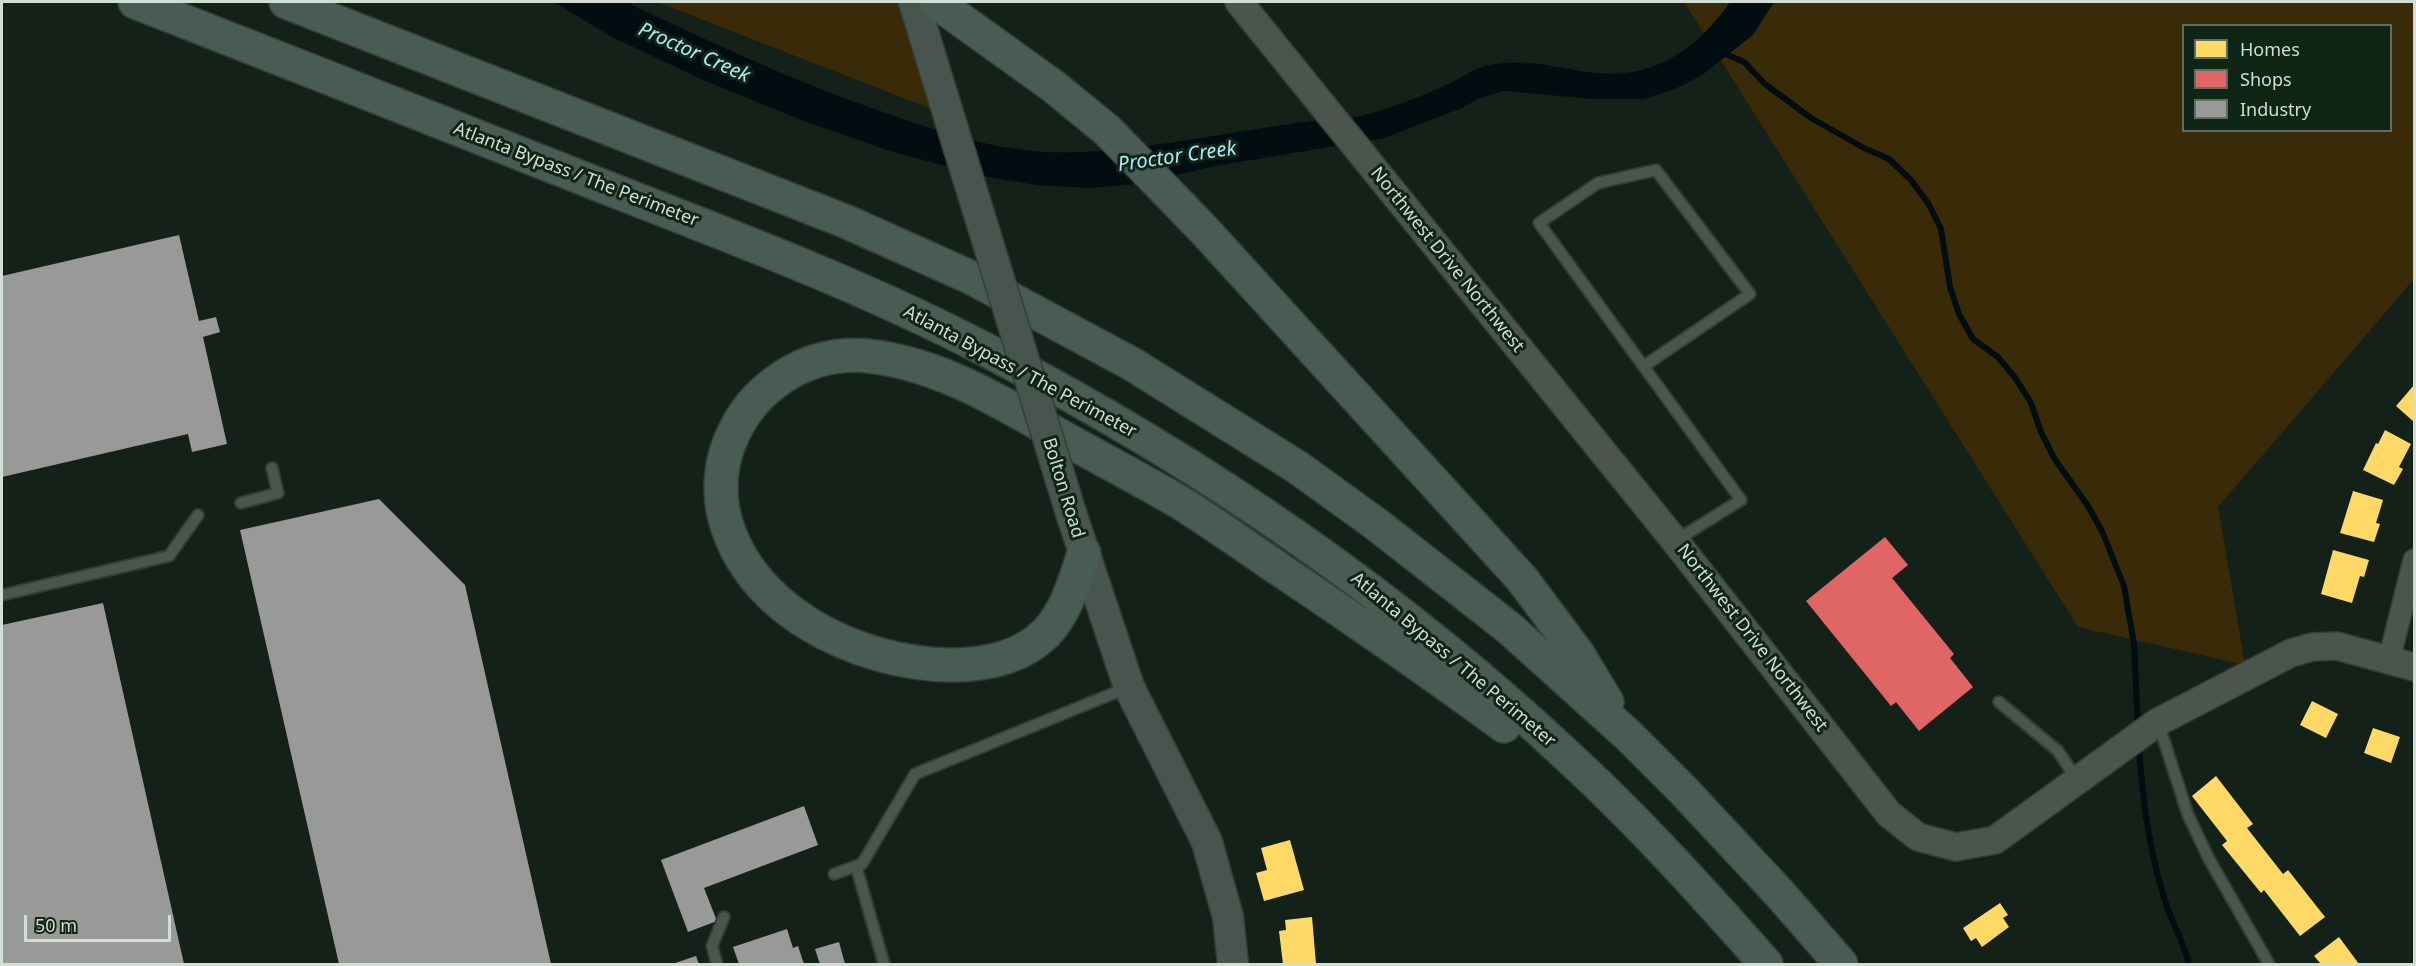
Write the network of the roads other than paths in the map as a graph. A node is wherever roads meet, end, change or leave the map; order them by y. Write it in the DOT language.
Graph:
graph roads {
  1 [pos="135,2"];
  2 [pos="286,2"];
  3 [pos="914,2"];
  4 [pos="936,2"];
  5 [pos="1239,2"];
  6 [pos="1644,366"];
  7 [pos="272,468"];
  8 [pos="241,503"];
  9 [pos="198,515"];
  10 [pos="1675,541"];
  11 [pos="1084,553"];
  12 [pos="2415,560"];
  13 [pos="2,595"];
  14 [pos="2389,660"];
  15 [pos="2415,668"];
  16 [pos="1129,687"];
  17 [pos="1998,702"];
  18 [pos="2158,722"];
  19 [pos="1629,736"];
  20 [pos="2078,781"];
  21 [pos="1627,815"];
  22 [pos="856,866"];
  23 [pos="834,874"];
  24 [pos="724,916"];
  25 [pos="717,964"];
  26 [pos="885,964"];
  27 [pos="1233,964"];
  28 [pos="1766,964"];
  29 [pos="1841,964"];
  30 [pos="2269,964"];
  1 -- 21 [label="highway, Atlanta Bypass / The Perimeter"];
  2 -- 19 [label="highway"];
  3 -- 11 [label="main road, Bolton Road, bridge"];
  4 -- 19 [label="highway"];
  5 -- 10 [label="street, Northwest Drive Northwest"];
  6 -- 6 [label="lane"];
  6 -- 10 [label="lane"];
  7 -- 8 [label="lane"];
  9 -- 13 [label="lane"];
  10 -- 20 [label="street, Northwest Drive Northwest"];
  11 -- 16 [label="main road, Bolton Road"];
  11 -- 21 [label="highway"];
  12 -- 14 [label="street"];
  14 -- 15 [label="street, Northwest Drive Northwest"];
  14 -- 18 [label="street, Northwest Drive Northwest"];
  16 -- 22 [label="lane"];
  16 -- 27 [label="main road, Bolton Road"];
  17 -- 20 [label="lane"];
  18 -- 20 [label="street, Northwest Drive Northwest"];
  18 -- 30 [label="lane"];
  19 -- 29 [label="highway"];
  21 -- 28 [label="highway, Atlanta Bypass / The Perimeter"];
  22 -- 23 [label="lane"];
  22 -- 26 [label="lane"];
  24 -- 25 [label="lane"];
}
